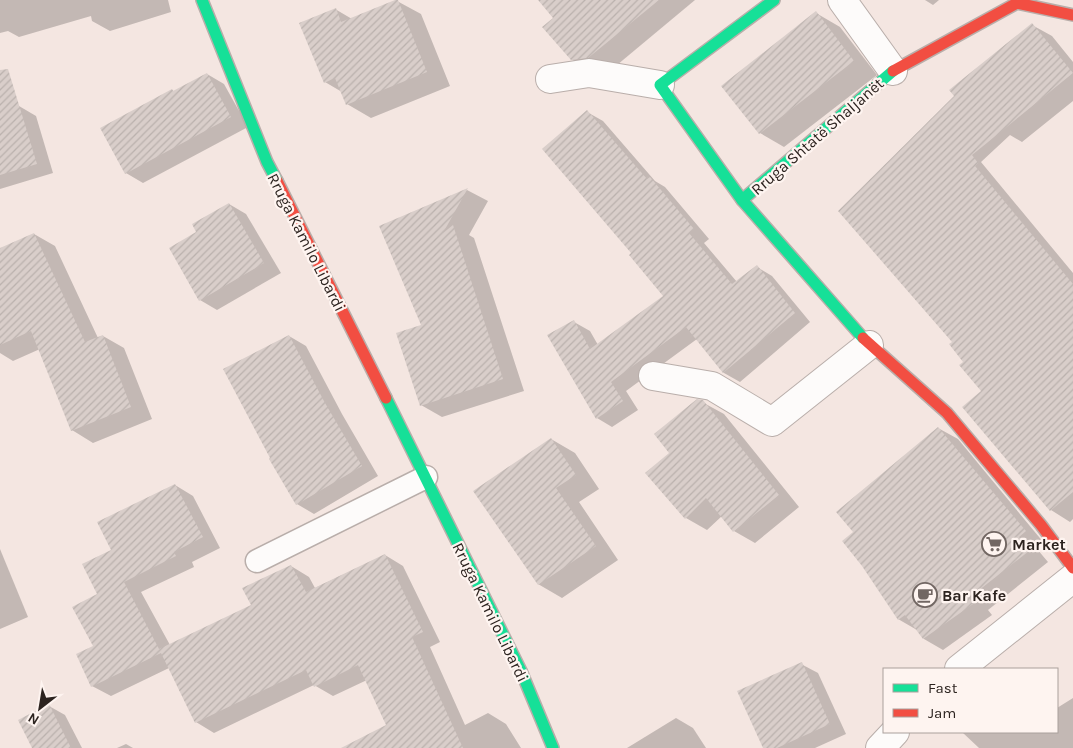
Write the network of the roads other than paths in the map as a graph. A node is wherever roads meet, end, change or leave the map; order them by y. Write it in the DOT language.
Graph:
graph roads {
  1 [pos="202,0"];
  2 [pos="774,0"];
  3 [pos="842,0"];
  4 [pos="1017,1"];
  5 [pos="1073,15"];
  6 [pos="892,71"];
  7 [pos="550,79"];
  8 [pos="660,85"];
  9 [pos="742,200"];
  10 [pos="869,345"];
  11 [pos="653,376"];
  12 [pos="426,477"];
  13 [pos="257,561"];
  14 [pos="1073,568"];
  15 [pos="1073,578"];
  16 [pos="960,668"];
  17 [pos="894,733"];
  18 [pos="554,748"];
  19 [pos="880,748"];
  1 -- 12 [label="street, Rruga Kamilo Libardi"];
  2 -- 8 [label="street"];
  3 -- 6 [label="street, Rruga Shtatë Shaljanët"];
  4 -- 5 [label="street, Rruga Shtatë Shaljanët"];
  4 -- 6 [label="street, Rruga Shtatë Shaljanët"];
  6 -- 9 [label="street, Rruga Shtatë Shaljanët"];
  7 -- 8 [label="street"];
  8 -- 9 [label="street, Rruga Shtatë Shaljanët"];
  9 -- 10 [label="street, Rruga Shtatë Shaljanët"];
  10 -- 11 [label="street"];
  10 -- 14 [label="street, Rruga Shtatë Shaljanët"];
  12 -- 13 [label="lane"];
  12 -- 18 [label="street, Rruga Kamilo Libardi"];
  15 -- 16 [label="street"];
  17 -- 19 [label="street"];
}
